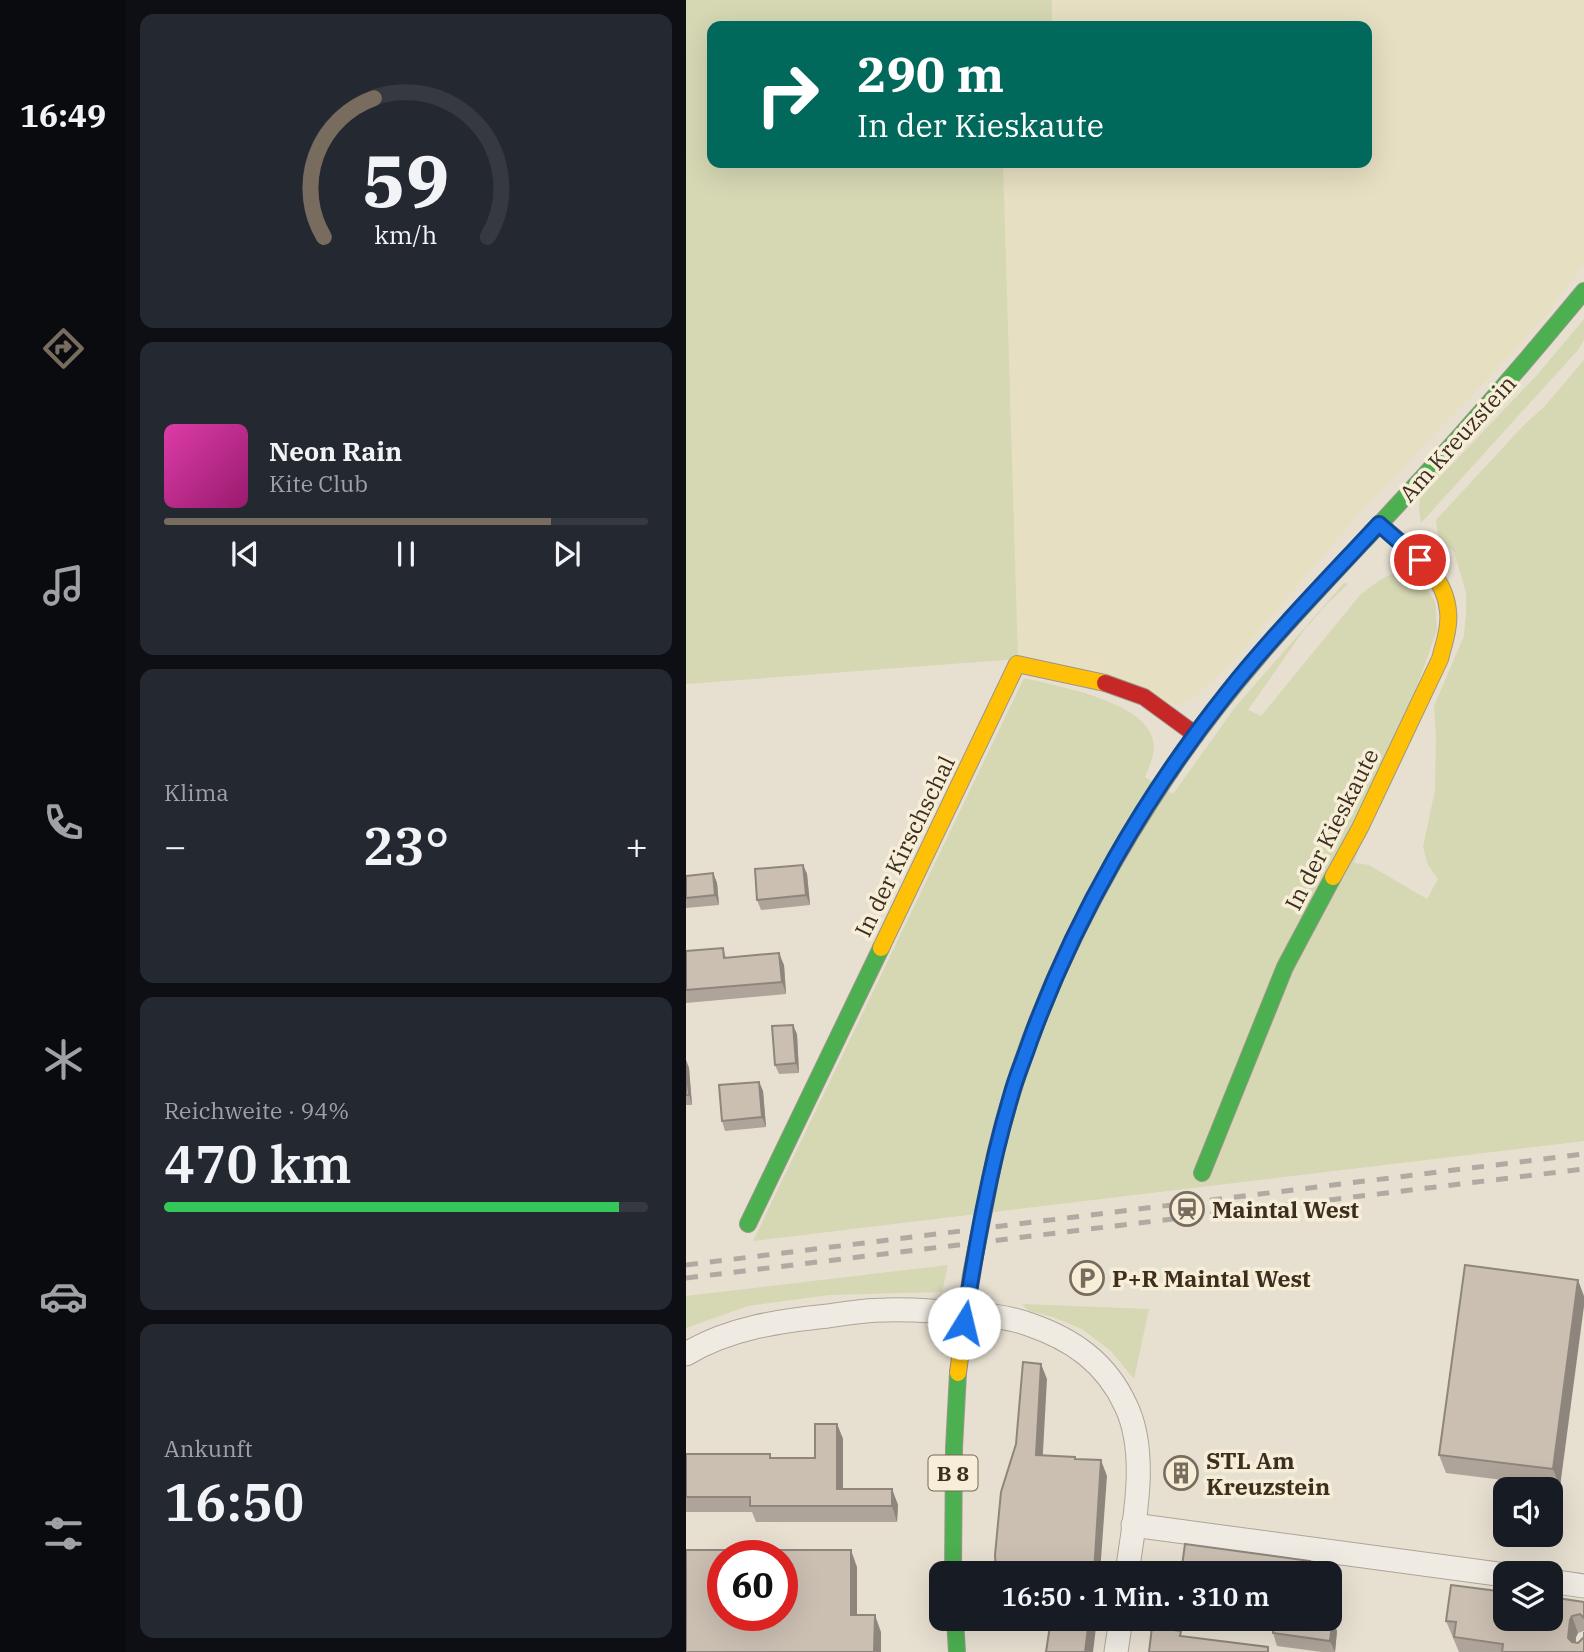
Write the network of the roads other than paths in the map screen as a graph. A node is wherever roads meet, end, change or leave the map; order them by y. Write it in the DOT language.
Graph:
graph roads {
  1 [pos="1584,291"];
  2 [pos="1379,524"];
  3 [pos="1196,735"];
  4 [pos="1202,1173"];
  5 [pos="748,1224"];
  6 [pos="686,1354"];
  7 [pos="1133,1525"];
  8 [pos="953,1561"];
  9 [pos="1128,1561"];
  10 [pos="1493,1573"];
  11 [pos="1563,1583"];
  12 [pos="1584,1586"];
  13 [pos="956,1631"];
  14 [pos="1119,1631"];
  15 [pos="957,1652"];
  16 [pos="1116,1652"];
  1 -- 2 [label="street, Am Kreuzstein / B 8"];
  2 -- 3 [label="street, Am Kreuzstein / B 8"];
  2 -- 4 [label="street, In der Kieskaute"];
  3 -- 5 [label="street, In der Kirschschal"];
  3 -- 8 [label="street, Am Kreuzstein / B 8, bridge"];
  6 -- 7 [label="street"];
  7 -- 9 [label="street"];
  7 -- 10 [label="street"];
  11 -- 12 [label="street"];
  13 -- 15 [label="street"];
  14 -- 16 [label="street"];
}
